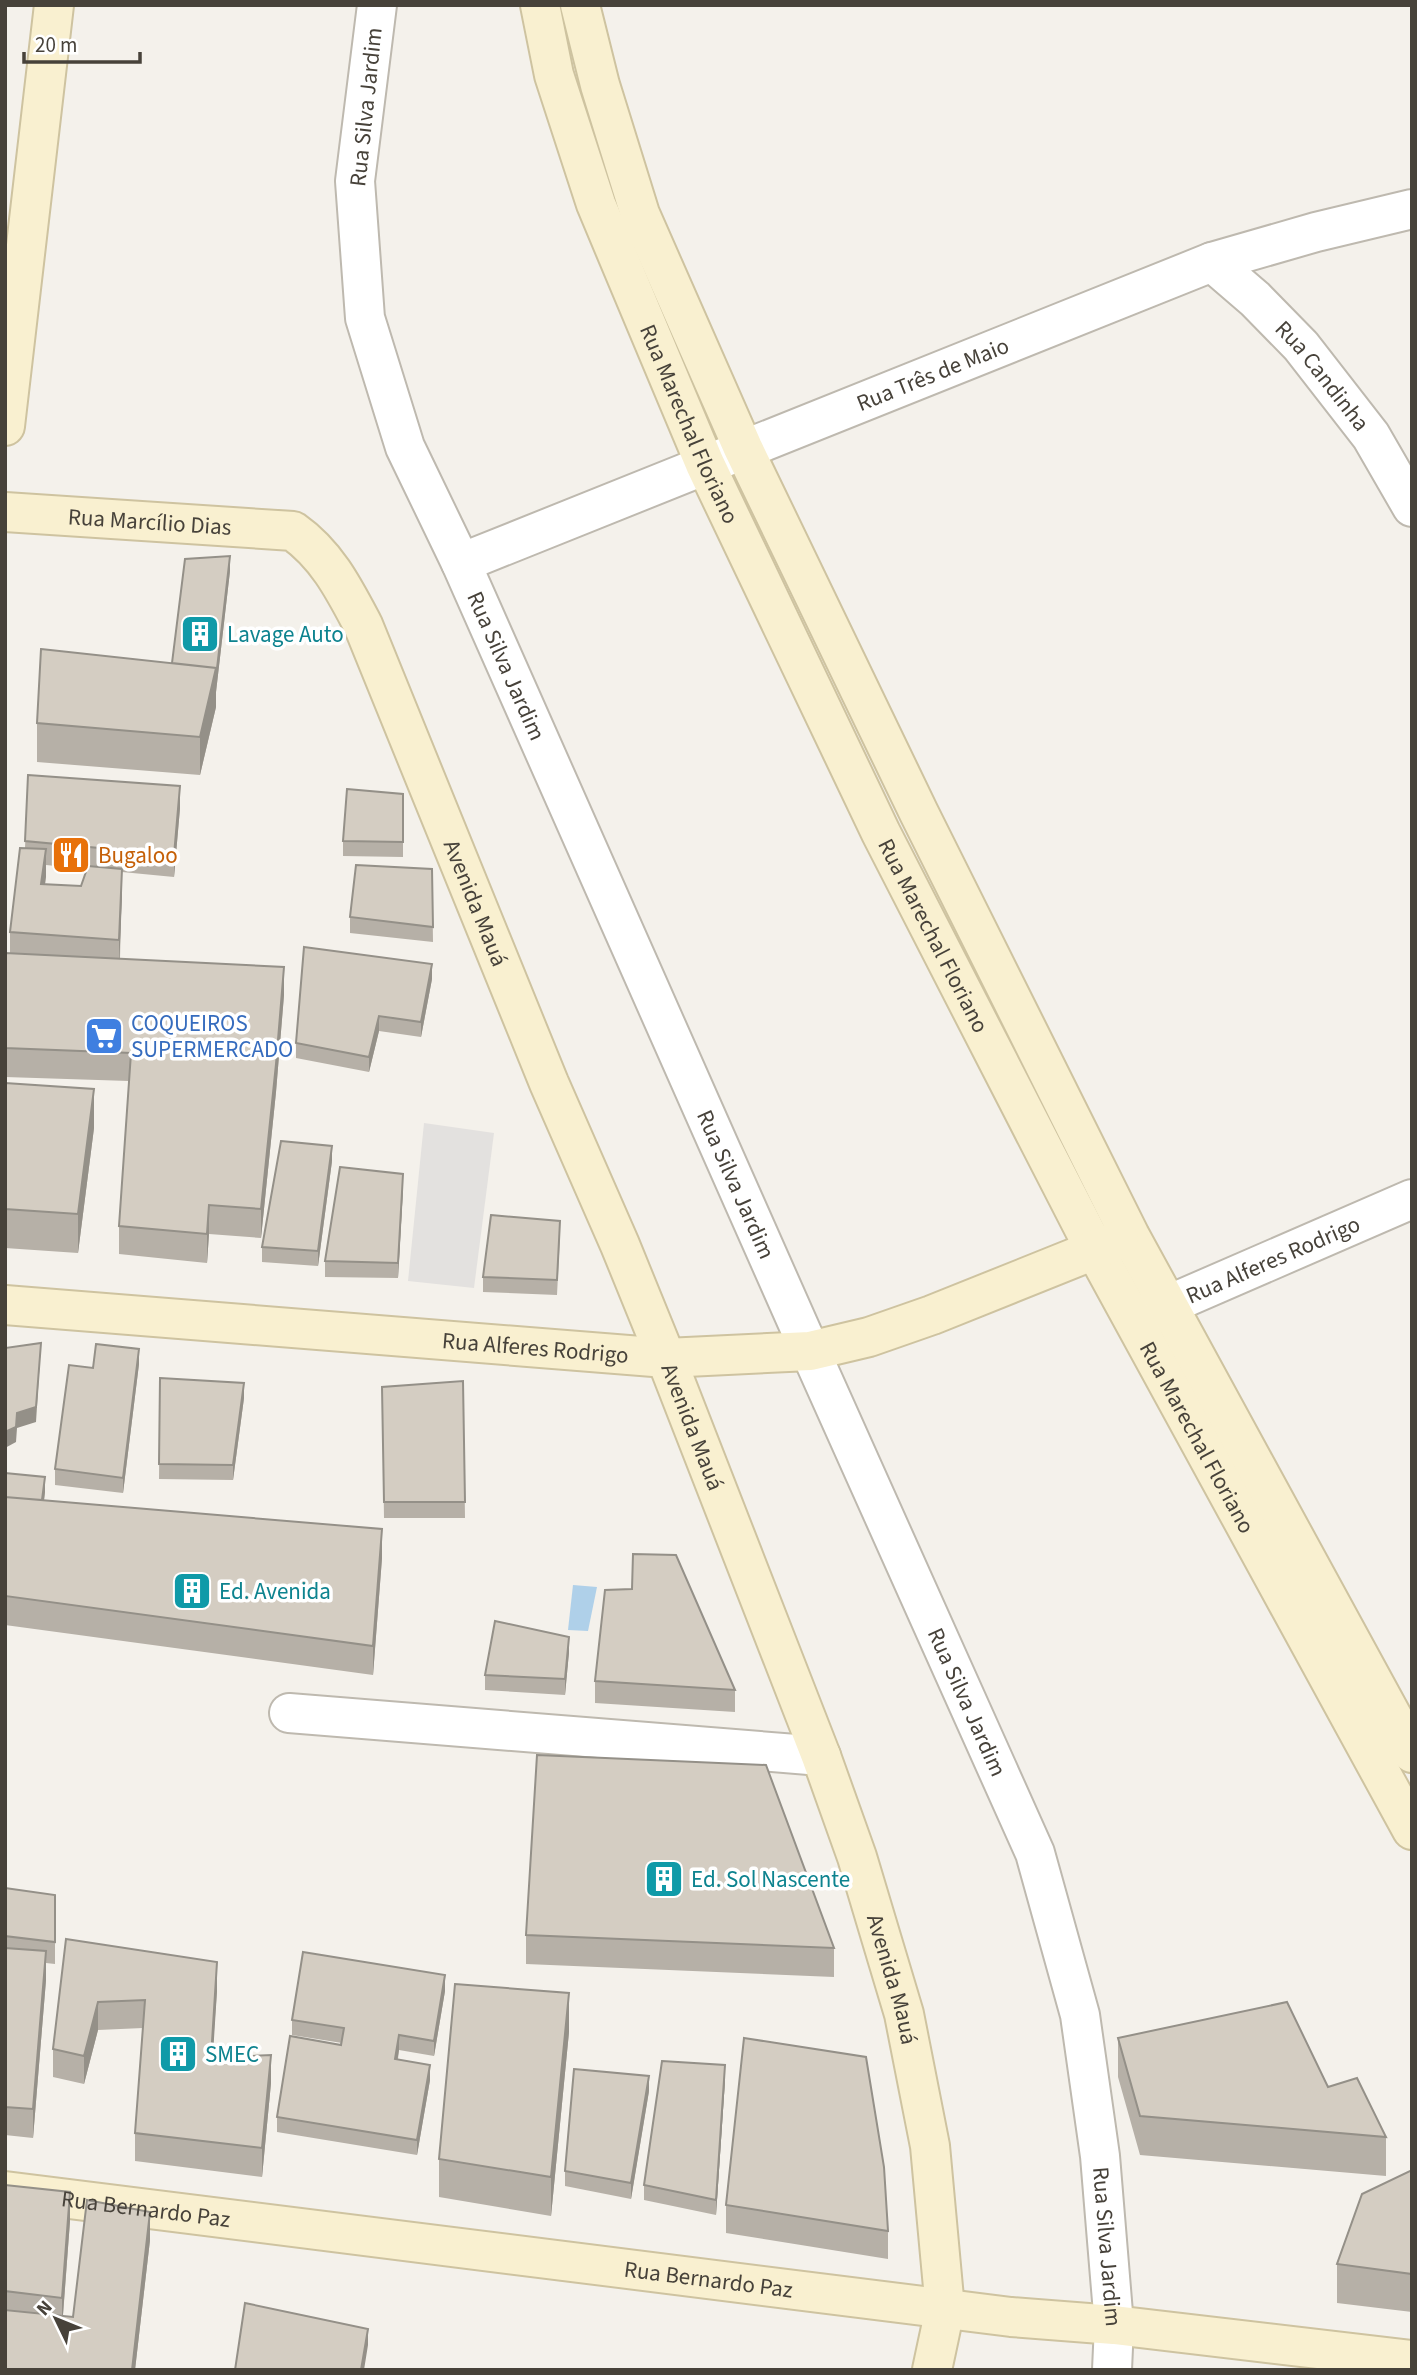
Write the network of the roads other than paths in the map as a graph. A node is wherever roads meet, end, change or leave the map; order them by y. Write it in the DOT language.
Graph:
graph roads {
  1 [pos="54,5"];
  2 [pos="377,5"];
  3 [pos="540,5"];
  4 [pos="580,5"];
  5 [pos="1412,209"];
  6 [pos="1212,262"];
  7 [pos="646,273"];
  8 [pos="5,426"];
  9 [pos="743,448"];
  10 [pos="705,464"];
  11 [pos="1412,507"];
  12 [pos="5,512"];
  13 [pos="293,531"];
  14 [pos="461,562"];
  15 [pos="984,944"];
  16 [pos="949,965"];
  17 [pos="1412,1199"];
  18 [pos="1130,1236"];
  19 [pos="1095,1250"];
  20 [pos="5,1305"];
  21 [pos="1150,1312"];
  22 [pos="810,1351"];
  23 [pos="666,1358"];
  24 [pos="289,1713"];
  25 [pos="1412,1753"];
  26 [pos="821,1756"];
  27 [pos="1406,1808"];
  28 [pos="5,2191"];
  29 [pos="944,2309"];
  30 [pos="1114,2325"];
  31 [pos="1412,2360"];
  32 [pos="932,2370"];
  33 [pos="1112,2370"];
  1 -- 8 [label="street"];
  2 -- 14 [label="street, Rua Silva Jardim"];
  3 -- 7 [label="street, Rua Marechal Floriano"];
  4 -- 7 [label="street, Rua Marechal Floriano"];
  5 -- 6 [label="street, Rua Três de Maio"];
  6 -- 9 [label="street, Rua Três de Maio"];
  6 -- 11 [label="street, Rua Candinha"];
  7 -- 9 [label="street, Rua Marechal Floriano"];
  7 -- 10 [label="street, Rua Marechal Floriano"];
  9 -- 10 [label="street, Rua Três de Maio"];
  9 -- 15 [label="street, Rua Marechal Floriano"];
  10 -- 14 [label="street, Rua Três de Maio"];
  10 -- 16 [label="street, Rua Marechal Floriano"];
  12 -- 13 [label="street, Rua Marcílio Dias"];
  13 -- 23 [label="street, Avenida Mauá"];
  14 -- 22 [label="street, Rua Silva Jardim"];
  15 -- 16 [label="street"];
  15 -- 18 [label="street, Rua Marechal Floriano"];
  16 -- 19 [label="street, Rua Marechal Floriano"];
  17 -- 21 [label="street, Rua Alferes Rodrigo"];
  18 -- 19 [label="street, Rua Alferes Rodrigo"];
  18 -- 21 [label="street, Rua Marechal Floriano"];
  19 -- 21 [label="street, Rua Marechal Floriano"];
  19 -- 22 [label="street, Rua Alferes Rodrigo"];
  20 -- 23 [label="street, Rua Alferes Rodrigo"];
  21 -- 25 [label="street, Rua Marechal Floriano"];
  21 -- 27 [label="street, Rua Marechal Floriano"];
  22 -- 23 [label="street, Rua Alferes Rodrigo"];
  22 -- 30 [label="street, Rua Silva Jardim"];
  23 -- 26 [label="street, Avenida Mauá"];
  24 -- 26 [label="street"];
  26 -- 29 [label="street, Avenida Mauá"];
  28 -- 29 [label="street, Rua Bernardo Paz"];
  29 -- 30 [label="street, Rua Bernardo Paz"];
  29 -- 32 [label="street, Avenida Mauá"];
  30 -- 31 [label="street, Rua Bernardo Paz"];
  30 -- 33 [label="street, Rua Silva Jardim"];
}
